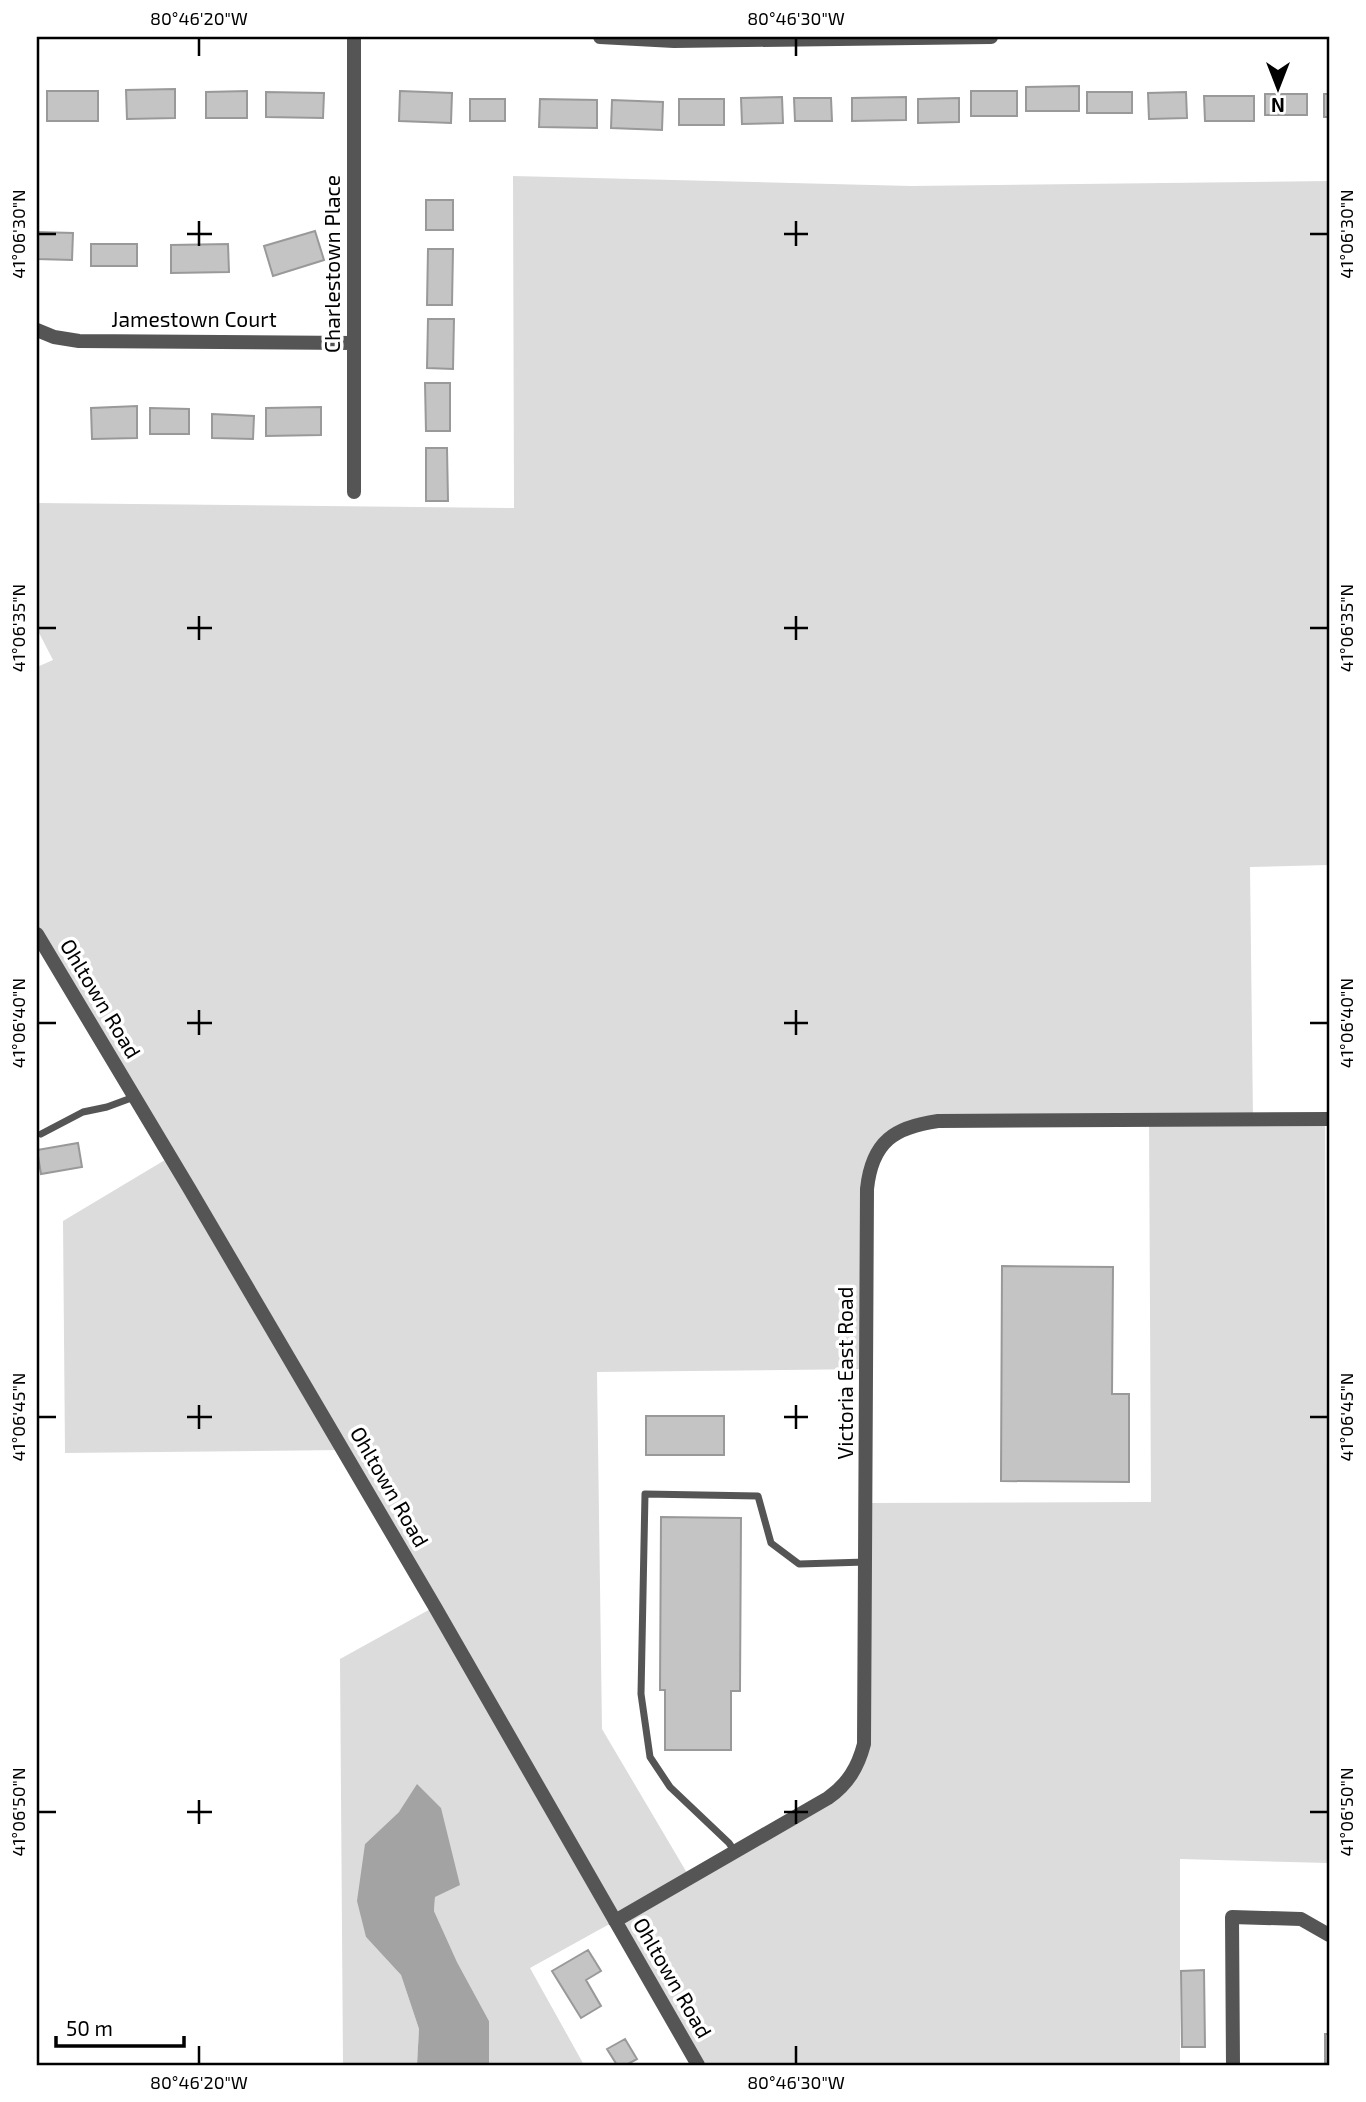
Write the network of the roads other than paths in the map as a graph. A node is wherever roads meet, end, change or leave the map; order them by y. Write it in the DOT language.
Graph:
graph roads {
  1 [pos="354,37"];
  2 [pos="600,37"];
  3 [pos="991,37"];
  4 [pos="816,38"];
  5 [pos="37,330"];
  6 [pos="353,343"];
  7 [pos="354,492"];
  8 [pos="37,934"];
  9 [pos="134,1097"];
  10 [pos="1329,1119"];
  11 [pos="41,1134"];
  12 [pos="866,1562"];
  13 [pos="735,1852"];
  14 [pos="615,1921"];
  15 [pos="1329,1935"];
  16 [pos="698,2065"];
  17 [pos="1233,2065"];
  1 -- 6 [label="street, Charlestown Place"];
  2 -- 4 [label="street"];
  3 -- 4 [label="street"];
  5 -- 6 [label="street, Jamestown Court"];
  6 -- 7 [label="street, Charlestown Place"];
  8 -- 9 [label="street, Ohltown Road"];
  9 -- 11 [label="lane"];
  9 -- 14 [label="street, Ohltown Road"];
  10 -- 12 [label="street, Victoria East Road"];
  12 -- 13 [label="street, Victoria East Road"];
  12 -- 13 [label="lane"];
  13 -- 14 [label="street, Victoria East Road"];
  14 -- 16 [label="street, Ohltown Road"];
  15 -- 17 [label="street"];
}
